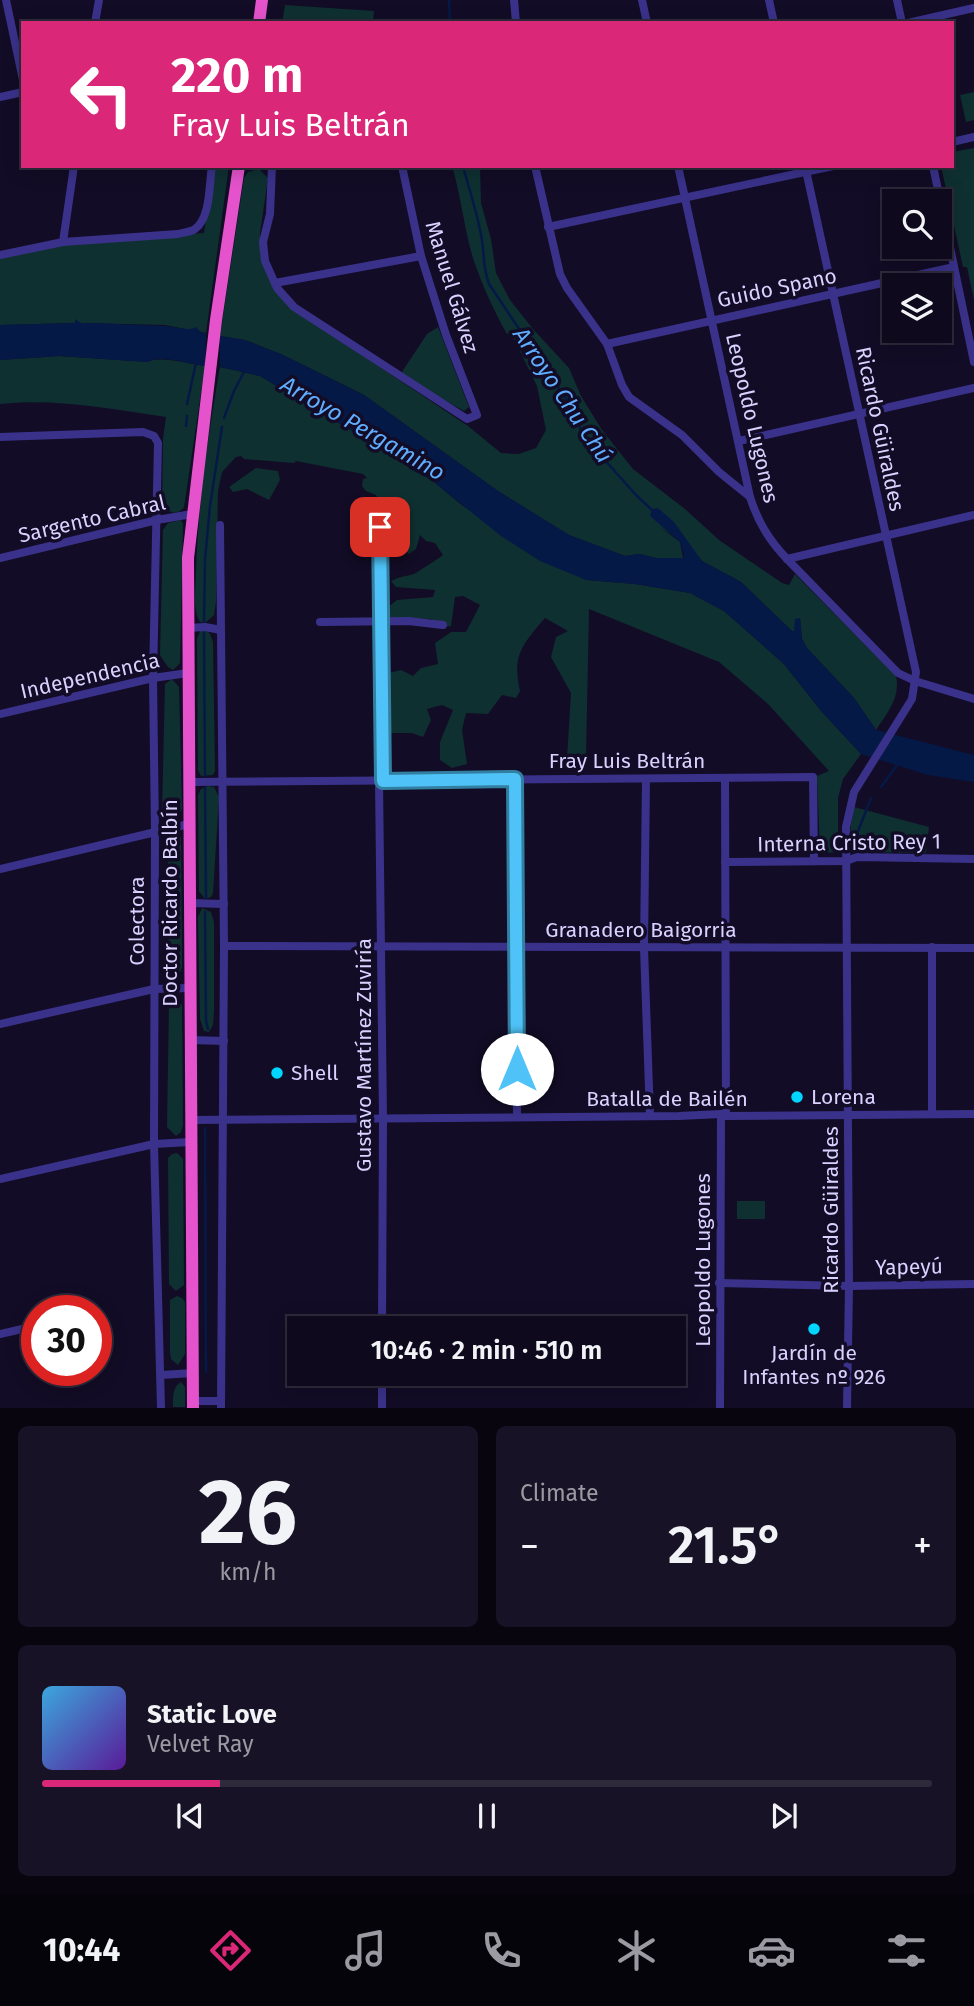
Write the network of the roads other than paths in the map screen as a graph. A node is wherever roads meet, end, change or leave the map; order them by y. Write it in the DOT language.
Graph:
graph roads {
  1 [pos="6,0"];
  2 [pos="99,0"];
  3 [pos="262,0"];
  4 [pos="514,0"];
  5 [pos="642,0"];
  6 [pos="769,0"];
  7 [pos="897,0"];
  8 [pos="974,8"];
  9 [pos="95,21"];
  10 [pos="259,21"];
  11 [pos="516,21"];
  12 [pos="647,21"];
  13 [pos="774,21"];
  14 [pos="902,21"];
  15 [pos="917,21"];
  16 [pos="21,71"];
  17 [pos="21,92"];
  18 [pos="0,97"];
  19 [pos="974,137"];
  20 [pos="954,142"];
  21 [pos="74,168"];
  22 [pos="212,168"];
  23 [pos="239,168"];
  24 [pos="272,168"];
  25 [pos="402,168"];
  26 [pos="535,168"];
  27 [pos="678,168"];
  28 [pos="933,168"];
  29 [pos="806,169"];
  30 [pos="684,197"];
  31 [pos="548,227"];
  32 [pos="63,242"];
  33 [pos="0,255"];
  34 [pos="421,256"];
  35 [pos="954,267"];
  36 [pos="275,283"];
  37 [pos="833,294"];
  38 [pos="712,320"];
  39 [pos="607,344"];
  40 [pos="974,362"];
  41 [pos="974,388"];
  42 [pos="859,413"];
  43 [pos="0,437"];
  44 [pos="739,441"];
  45 [pos="750,497"];
  46 [pos="380,503"];
  47 [pos="192,514"];
  48 [pos="974,515"];
  49 [pos="157,520"];
  50 [pos="220,524"];
  51 [pos="886,536"];
  52 [pos="0,558"];
  53 [pos="787,559"];
  54 [pos="320,622"];
  55 [pos="382,622"];
  56 [pos="443,625"];
  57 [pos="188,628"];
  58 [pos="221,630"];
  59 [pos="188,673"];
  60 [pos="153,678"];
  61 [pos="915,681"];
  62 [pos="974,699"];
  63 [pos="0,714"];
  64 [pos="724,778"];
  65 [pos="515,779"];
  66 [pos="646,779"];
  67 [pos="381,781"];
  68 [pos="189,782"];
  69 [pos="223,782"];
  70 [pos="189,824"];
  71 [pos="155,832"];
  72 [pos="974,859"];
  73 [pos="814,861"];
  74 [pos="846,861"];
  75 [pos="725,862"];
  76 [pos="0,869"];
  77 [pos="189,903"];
  78 [pos="224,904"];
  79 [pos="224,946"];
  80 [pos="724,947"];
  81 [pos="932,947"];
  82 [pos="974,947"];
  83 [pos="381,948"];
  84 [pos="516,948"];
  85 [pos="644,948"];
  86 [pos="847,948"];
  87 [pos="190,988"];
  88 [pos="154,989"];
  89 [pos="0,1024"];
  90 [pos="191,1040"];
  91 [pos="224,1041"];
  92 [pos="932,1114"];
  93 [pos="974,1114"];
  94 [pos="723,1115"];
  95 [pos="650,1116"];
  96 [pos="848,1116"];
  97 [pos="517,1117"];
  98 [pos="383,1119"];
  99 [pos="191,1120"];
  100 [pos="224,1120"];
  101 [pos="191,1142"];
  102 [pos="154,1144"];
  103 [pos="0,1179"];
  104 [pos="719,1283"];
  105 [pos="974,1284"];
  106 [pos="849,1286"];
  107 [pos="382,1316"];
  108 [pos="21,1329"];
  109 [pos="0,1334"];
  110 [pos="193,1373"];
  111 [pos="161,1375"];
  112 [pos="382,1386"];
  113 [pos="193,1404"];
  114 [pos="221,1404"];
  115 [pos="161,1408"];
  116 [pos="382,1408"];
  117 [pos="720,1408"];
  118 [pos="847,1408"];
  1 -- 16 [label="street"];
  2 -- 9 [label="street"];
  3 -- 10 [label="highway"];
  4 -- 11 [label="street"];
  5 -- 12 [label="street"];
  6 -- 13 [label="street"];
  7 -- 14 [label="street"];
  8 -- 15 [label="street"];
  17 -- 18 [label="street"];
  19 -- 20 [label="street"];
  21 -- 32 [label="street"];
  22 -- 32 [label="street"];
  23 -- 47 [label="highway, Doctor Ricardo Balbín"];
  24 -- 36 [label="street"];
  25 -- 34 [label="street, Manuel Gálvez"];
  26 -- 31 [label="street"];
  27 -- 30 [label="street, Leopoldo Lugones"];
  28 -- 35 [label="street"];
  29 -- 30 [label="street"];
  29 -- 37 [label="street, Ricardo Güiraldes"];
  30 -- 31 [label="street"];
  30 -- 38 [label="street, Leopoldo Lugones"];
  31 -- 39 [label="street"];
  32 -- 33 [label="street"];
  34 -- 36 [label="street"];
  34 -- 36 [label="street, Manuel Gálvez"];
  35 -- 37 [label="street, Guido Spano"];
  35 -- 40 [label="street"];
  37 -- 38 [label="street, Guido Spano"];
  37 -- 42 [label="street, Ricardo Güiraldes"];
  38 -- 39 [label="street, Guido Spano"];
  38 -- 44 [label="street, Leopoldo Lugones"];
  39 -- 45 [label="street"];
  41 -- 42 [label="street"];
  42 -- 44 [label="street"];
  42 -- 51 [label="street, Ricardo Güiraldes"];
  43 -- 49 [label="street, Colectora"];
  44 -- 45 [label="street, Leopoldo Lugones"];
  45 -- 53 [label="street, Leopoldo Lugones"];
  46 -- 55 [label="street, Gustavo Martínez Zuviría"];
  47 -- 49 [label="street, Sargento Cabral"];
  47 -- 57 [label="highway, Doctor Ricardo Balbín"];
  48 -- 51 [label="street"];
  49 -- 52 [label="street, Sargento Cabral"];
  49 -- 60 [label="street, Colectora"];
  50 -- 58 [label="street"];
  51 -- 53 [label="street"];
  51 -- 61 [label="street, Ricardo Güiraldes"];
  53 -- 61 [label="street, Leopoldo Lugones"];
  54 -- 55 [label="street"];
  55 -- 56 [label="street"];
  55 -- 67 [label="street, Gustavo Martínez Zuviría"];
  57 -- 58 [label="street"];
  57 -- 59 [label="highway, Doctor Ricardo Balbín"];
  58 -- 69 [label="street"];
  59 -- 60 [label="street, Independencia"];
  59 -- 68 [label="highway, Doctor Ricardo Balbín"];
  60 -- 63 [label="street, Independencia"];
  60 -- 71 [label="street, Colectora"];
  61 -- 62 [label="street, Leopoldo Lugones"];
  61 -- 74 [label="street, Ricardo Güiraldes"];
  64 -- 66 [label="street, Fray Luis Beltrán"];
  64 -- 73 [label="street, Fray Luis Beltrán"];
  64 -- 75 [label="street, Leopoldo Lugones"];
  65 -- 66 [label="street, Fray Luis Beltrán"];
  65 -- 67 [label="street, Fray Luis Beltrán"];
  65 -- 84 [label="street"];
  66 -- 85 [label="street"];
  67 -- 69 [label="street, Fray Luis Beltrán"];
  67 -- 83 [label="street, Gustavo Martínez Zuviría"];
  68 -- 69 [label="street, Fray Luis Beltrán"];
  68 -- 70 [label="highway, Doctor Ricardo Balbín"];
  69 -- 78 [label="street"];
  70 -- 71 [label="street"];
  70 -- 77 [label="highway, Doctor Ricardo Balbín"];
  71 -- 76 [label="street"];
  71 -- 88 [label="street, Colectora"];
  72 -- 74 [label="street, Interna Cristo Rey 1"];
  73 -- 74 [label="street, Interna Cristo Rey 1"];
  73 -- 75 [label="street, Interna Cristo Rey 1"];
  74 -- 86 [label="street, Ricardo Güiraldes"];
  75 -- 80 [label="street, Leopoldo Lugones"];
  77 -- 78 [label="street"];
  77 -- 87 [label="highway, Doctor Ricardo Balbín"];
  78 -- 79 [label="street"];
  79 -- 83 [label="street, Granadero Baigorria"];
  79 -- 91 [label="street"];
  80 -- 85 [label="street, Granadero Baigorria"];
  80 -- 86 [label="street, Granadero Baigorria"];
  80 -- 94 [label="street, Leopoldo Lugones"];
  81 -- 82 [label="street, Granadero Baigorria"];
  81 -- 86 [label="street, Granadero Baigorria"];
  81 -- 92 [label="street"];
  83 -- 84 [label="street, Granadero Baigorria"];
  83 -- 98 [label="street, Gustavo Martínez Zuviría"];
  84 -- 85 [label="street, Granadero Baigorria"];
  84 -- 97 [label="street"];
  85 -- 95 [label="street"];
  86 -- 96 [label="street, Ricardo Güiraldes"];
  87 -- 88 [label="street"];
  87 -- 90 [label="highway, Doctor Ricardo Balbín"];
  88 -- 89 [label="street"];
  88 -- 102 [label="street, Colectora"];
  90 -- 91 [label="street"];
  90 -- 99 [label="highway, Doctor Ricardo Balbín"];
  91 -- 100 [label="street"];
  92 -- 93 [label="street, Batalla de Bailén"];
  92 -- 96 [label="street, Batalla de Bailén"];
  94 -- 95 [label="street, Batalla de Bailén"];
  94 -- 96 [label="street, Batalla de Bailén"];
  94 -- 104 [label="street, Leopoldo Lugones"];
  95 -- 97 [label="street, Batalla de Bailén"];
  96 -- 106 [label="street, Ricardo Güiraldes"];
  97 -- 98 [label="street, Batalla de Bailén"];
  98 -- 100 [label="street, Batalla de Bailén"];
  98 -- 107 [label="street, Gustavo Martínez Zuviría"];
  99 -- 100 [label="street, Batalla de Bailén"];
  99 -- 101 [label="highway, Doctor Ricardo Balbín"];
  100 -- 114 [label="street"];
  101 -- 102 [label="street"];
  101 -- 110 [label="highway, Doctor Ricardo Balbín"];
  102 -- 103 [label="street"];
  102 -- 111 [label="street, Colectora"];
  104 -- 106 [label="street, Yapeyú"];
  104 -- 117 [label="street, Leopoldo Lugones"];
  105 -- 106 [label="street, Yapeyú"];
  106 -- 118 [label="street, Ricardo Güiraldes"];
  108 -- 109 [label="street"];
  110 -- 111 [label="street"];
  110 -- 113 [label="highway, Doctor Ricardo Balbín"];
  111 -- 115 [label="street, Colectora"];
  112 -- 116 [label="street"];
  113 -- 114 [label="street"];
}
